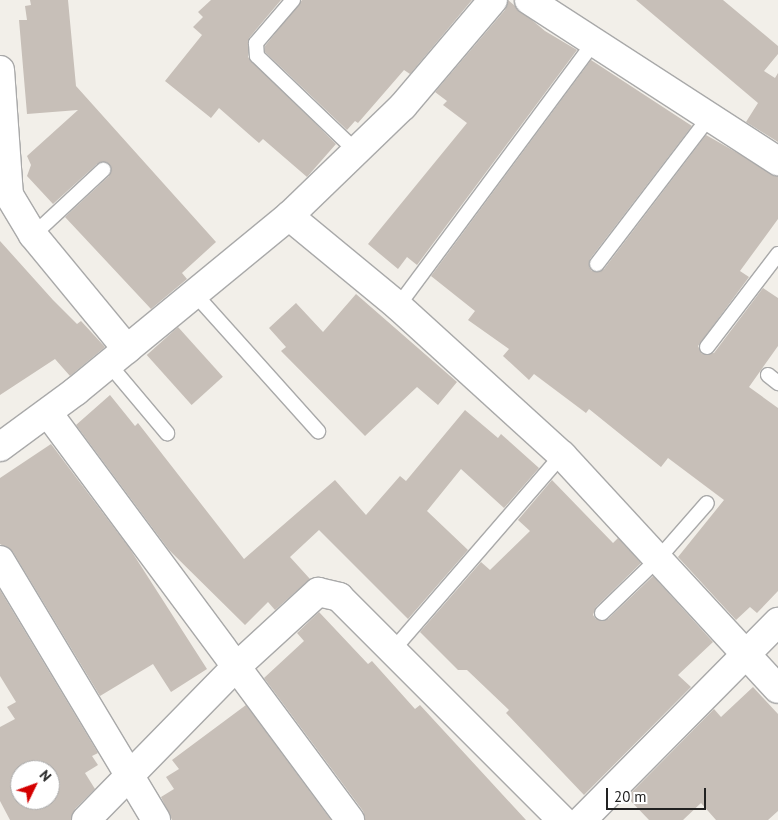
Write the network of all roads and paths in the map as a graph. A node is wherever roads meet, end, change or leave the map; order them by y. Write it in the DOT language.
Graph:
graph roads {
  1 [pos="293,0"];
  2 [pos="493,0"];
  3 [pos="547,5"];
  4 [pos="593,43"];
  5 [pos="0,70"];
  6 [pos="708,119"];
  7 [pos="356,151"];
  8 [pos="778,161"];
  9 [pos="103,170"];
  10 [pos="289,216"];
  11 [pos="32,236"];
  12 [pos="778,254"];
  13 [pos="598,264"];
  14 [pos="194,293"];
  15 [pos="398,306"];
  16 [pos="707,347"];
  17 [pos="117,356"];
  18 [pos="48,413"];
  19 [pos="318,431"];
  20 [pos="167,433"];
  21 [pos="0,447"];
  22 [pos="562,455"];
  23 [pos="707,503"];
  24 [pos="658,559"];
  25 [pos="0,560"];
  26 [pos="602,614"];
  27 [pos="778,622"];
  28 [pos="393,650"];
  29 [pos="746,653"];
  30 [pos="235,668"];
  31 [pos="778,689"];
  32 [pos="128,774"];
  33 [pos="86,820"];
  34 [pos="156,820"];
  35 [pos="350,820"];
  36 [pos="562,820"];
  37 [pos="582,820"];
  1 -- 7 [label="lane"];
  2 -- 7 [label="street"];
  3 -- 4 [label="street"];
  4 -- 6 [label="street"];
  4 -- 15 [label="lane"];
  5 -- 11 [label="street"];
  6 -- 8 [label="street"];
  6 -- 13 [label="lane"];
  7 -- 10 [label="street"];
  9 -- 11 [label="lane"];
  10 -- 14 [label="street"];
  10 -- 15 [label="street"];
  11 -- 17 [label="street"];
  12 -- 16 [label="lane"];
  14 -- 17 [label="street"];
  14 -- 19 [label="lane"];
  15 -- 22 [label="street"];
  17 -- 18 [label="street"];
  17 -- 20 [label="lane"];
  18 -- 21 [label="street"];
  18 -- 30 [label="street"];
  22 -- 24 [label="street"];
  22 -- 28 [label="lane"];
  23 -- 24 [label="lane"];
  24 -- 26 [label="lane"];
  24 -- 29 [label="street"];
  25 -- 32 [label="street"];
  27 -- 29 [label="street"];
  28 -- 30 [label="street"];
  28 -- 36 [label="street"];
  29 -- 31 [label="street"];
  29 -- 37 [label="street"];
  30 -- 32 [label="street"];
  30 -- 35 [label="street"];
  32 -- 33 [label="street"];
  32 -- 34 [label="street"];
}
